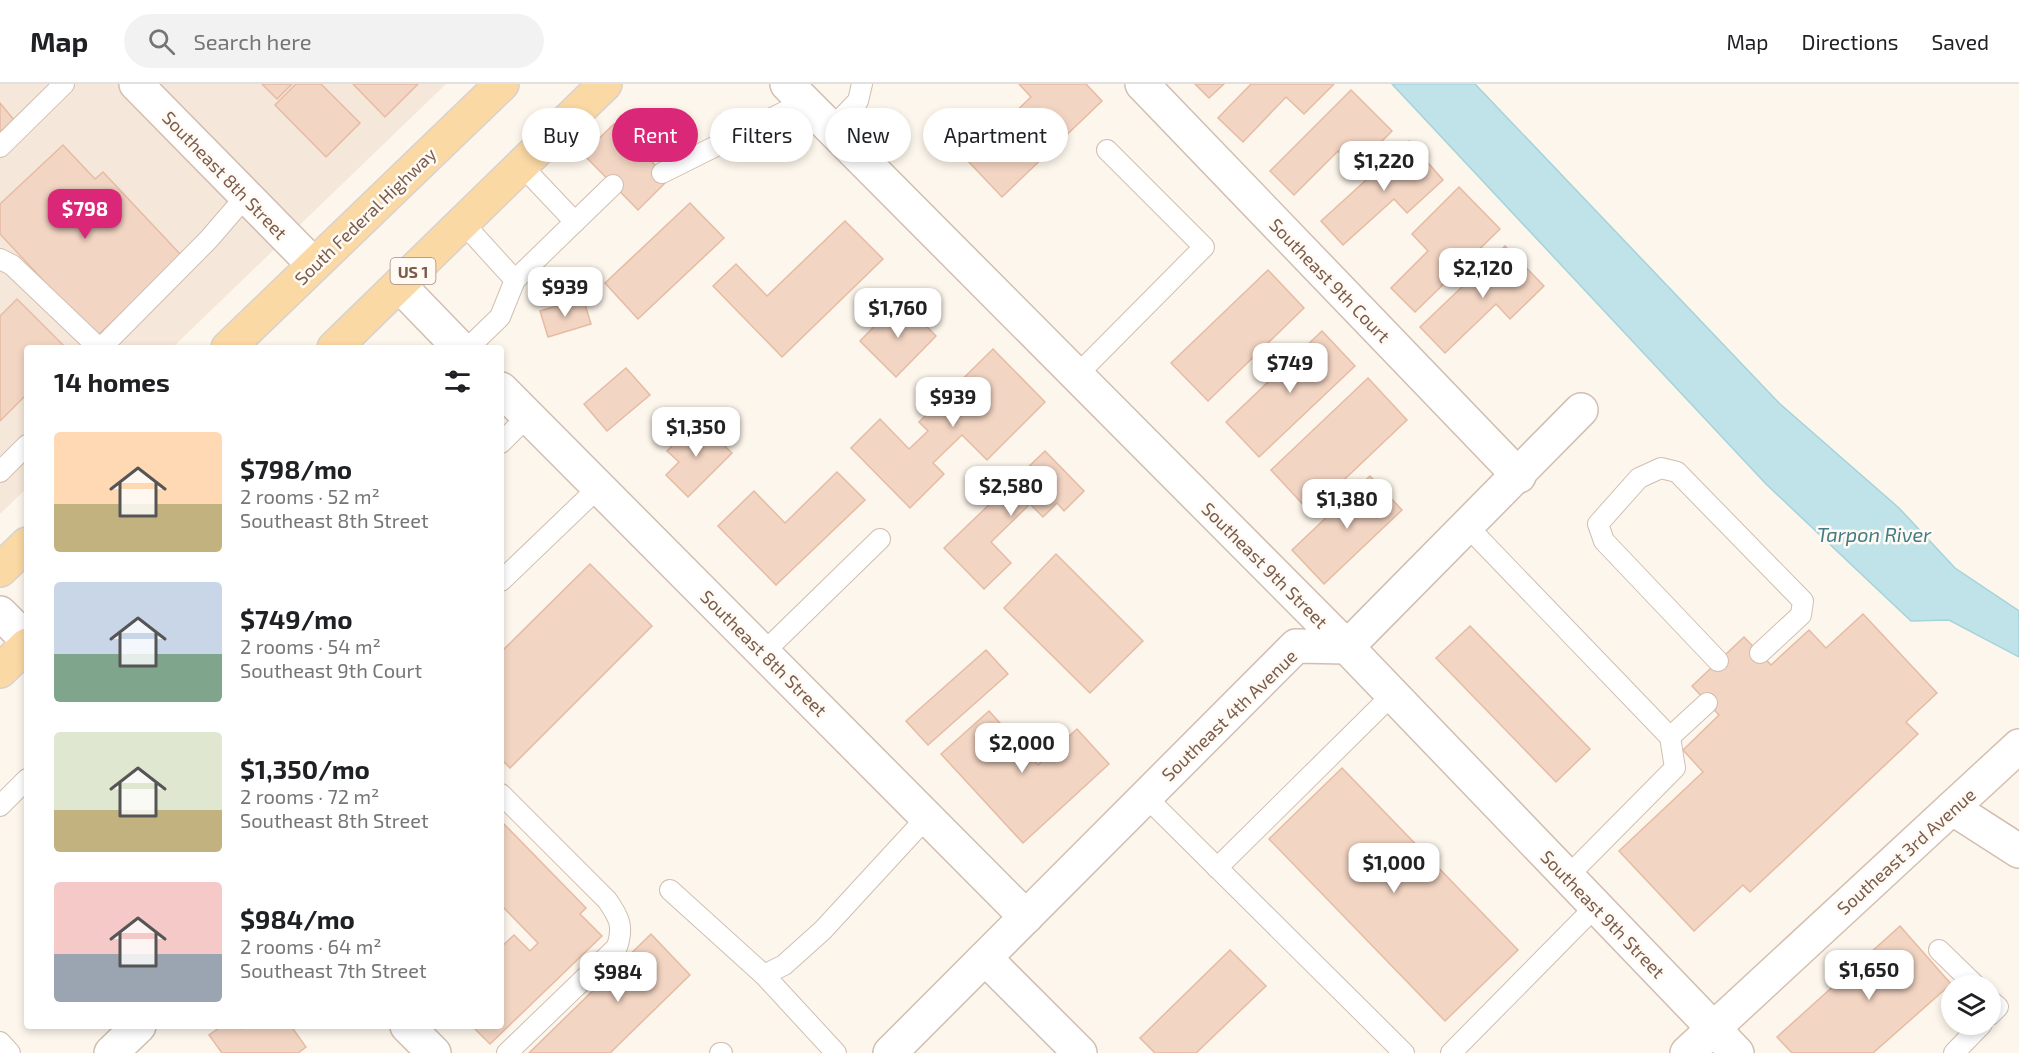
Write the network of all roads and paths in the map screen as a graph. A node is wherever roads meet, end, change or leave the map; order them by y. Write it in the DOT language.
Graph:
graph roads {
  1 [pos="64,84"];
  2 [pos="136,84"];
  3 [pos="502,84"];
  4 [pos="605,84"];
  5 [pos="862,84"];
  6 [pos="1142,84"];
  7 [pos="795,93"];
  8 [pos="851,108"];
  9 [pos="825,123"];
  10 [pos="0,147"];
  11 [pos="1107,150"];
  12 [pos="864,162"];
  13 [pos="522,166"];
  14 [pos="662,173"];
  15 [pos="614,185"];
  16 [pos="246,196"];
  17 [pos="575,222"];
  18 [pos="463,223"];
  19 [pos="6,262"];
  20 [pos="314,265"];
  21 [pos="515,280"];
  22 [pos="399,285"];
  23 [pos="97,345"];
  24 [pos="103,345"];
  25 [pos="231,345"];
  26 [pos="337,345"];
  27 [pos="457,345"];
  28 [pos="471,345"];
  29 [pos="1076,375"];
  30 [pos="504,392"];
  31 [pos="1581,410"];
  32 [pos="528,416"];
  33 [pos="504,440"];
  34 [pos="24,448"];
  35 [pos="0,471"];
  36 [pos="1519,476"];
  37 [pos="599,487"];
  38 [pos="1468,527"];
  39 [pos="880,539"];
  40 [pos="24,547"];
  41 [pos="0,570"];
  42 [pos="504,577"];
  43 [pos="0,613"];
  44 [pos="24,637"];
  45 [pos="1347,647"];
  46 [pos="24,648"];
  47 [pos="764,653"];
  48 [pos="1760,653"];
  49 [pos="1718,661"];
  50 [pos="0,671"];
  51 [pos="1392,695"];
  52 [pos="1707,703"];
  53 [pos="1670,737"];
  54 [pos="2019,746"];
  55 [pos="24,782"];
  56 [pos="1146,797"];
  57 [pos="504,798"];
  58 [pos="0,806"];
  59 [pos="1952,808"];
  60 [pos="927,817"];
  61 [pos="2019,851"];
  62 [pos="1217,868"];
  63 [pos="1567,877"];
  64 [pos="670,890"];
  65 [pos="1595,907"];
  66 [pos="1026,917"];
  67 [pos="1939,950"];
  68 [pos="985,958"];
  69 [pos="764,975"];
  70 [pos="1965,975"];
  71 [pos="1713,1028"];
  72 [pos="136,1029"];
  73 [pos="410,1029"];
  74 [pos="1971,1035"];
  75 [pos="0,1042"];
  76 [pos="10,1053"];
  77 [pos="111,1053"];
  78 [pos="434,1053"];
  79 [pos="507,1053"];
  80 [pos="837,1053"];
  81 [pos="890,1053"];
  82 [pos="1080,1053"];
  83 [pos="1404,1053"];
  84 [pos="1451,1053"];
  85 [pos="1687,1053"];
  86 [pos="1737,1053"];
  87 [pos="1954,1053"];
  1 -- 10 [label="lane"];
  2 -- 16 [label="street, Southeast 8th Street"];
  3 -- 20 [label="main road, South Federal Highway"];
  4 -- 13 [label="main road, US 1"];
  5 -- 8 [label="lane"];
  6 -- 36 [label="street, Southeast 9th Court"];
  7 -- 9 [label="street, Southeast 9th Street"];
  7 -- 14 [label="lane"];
  11 -- 29 [label="lane"];
  12 -- 29 [label="street, Southeast 9th Street"];
  13 -- 17 [label="lane"];
  13 -- 18 [label="main road, US 1"];
  15 -- 17 [label="lane"];
  16 -- 20 [label="street, Southeast 8th Street"];
  16 -- 24 [label="lane"];
  17 -- 21 [label="lane"];
  18 -- 21 [label="lane"];
  18 -- 22 [label="main road, US 1"];
  19 -- 23 [label="lane"];
  20 -- 25 [label="main road, South Federal Highway"];
  21 -- 28 [label="lane"];
  22 -- 26 [label="main road, US 1"];
  22 -- 27 [label="street"];
  29 -- 45 [label="street, Southeast 9th Street"];
  30 -- 32 [label="street, Southeast 8th Street"];
  31 -- 36 [label="street"];
  32 -- 33 [label="lane"];
  32 -- 37 [label="street, Southeast 8th Street"];
  34 -- 35 [label="lane"];
  36 -- 38 [label="street"];
  37 -- 42 [label="lane"];
  37 -- 47 [label="street, Southeast 8th Street"];
  38 -- 45 [label="street"];
  38 -- 53 [label="lane"];
  39 -- 47 [label="lane"];
  40 -- 41 [label="main road"];
  43 -- 44 [label="street"];
  45 -- 51 [label="street, Southeast 9th Street"];
  45 -- 56 [label="street, Southeast 4th Avenue"];
  46 -- 50 [label="main road"];
  47 -- 60 [label="street, Southeast 8th Street"];
  48 -- 49 [label="lane"];
  51 -- 62 [label="lane"];
  51 -- 63 [label="street, Southeast 9th Street"];
  52 -- 53 [label="lane"];
  53 -- 63 [label="lane"];
  54 -- 59 [label="street, Southeast 3rd Avenue"];
  55 -- 58 [label="lane"];
  56 -- 62 [label="lane"];
  56 -- 66 [label="street, Southeast 4th Avenue"];
  57 -- 79 [label="lane"];
  59 -- 61 [label="street"];
  59 -- 71 [label="street, Southeast 3rd Avenue"];
  60 -- 66 [label="street, Southeast 8th Street"];
  60 -- 69 [label="lane"];
  62 -- 83 [label="lane"];
  63 -- 65 [label="street, Southeast 9th Street"];
  64 -- 69 [label="lane"];
  65 -- 71 [label="street, Southeast 9th Street"];
  65 -- 84 [label="lane"];
  66 -- 68 [label="street, Southeast 4th Avenue"];
  67 -- 70 [label="lane"];
  68 -- 81 [label="street, Southeast 4th Avenue"];
  68 -- 82 [label="street"];
  69 -- 80 [label="lane"];
  71 -- 85 [label="street, Southeast 3rd Avenue"];
  71 -- 86 [label="street, Southeast 9th Street"];
  72 -- 77 [label="street"];
  73 -- 78 [label="street"];
  74 -- 87 [label="lane"];
  75 -- 76 [label="lane"];
}
